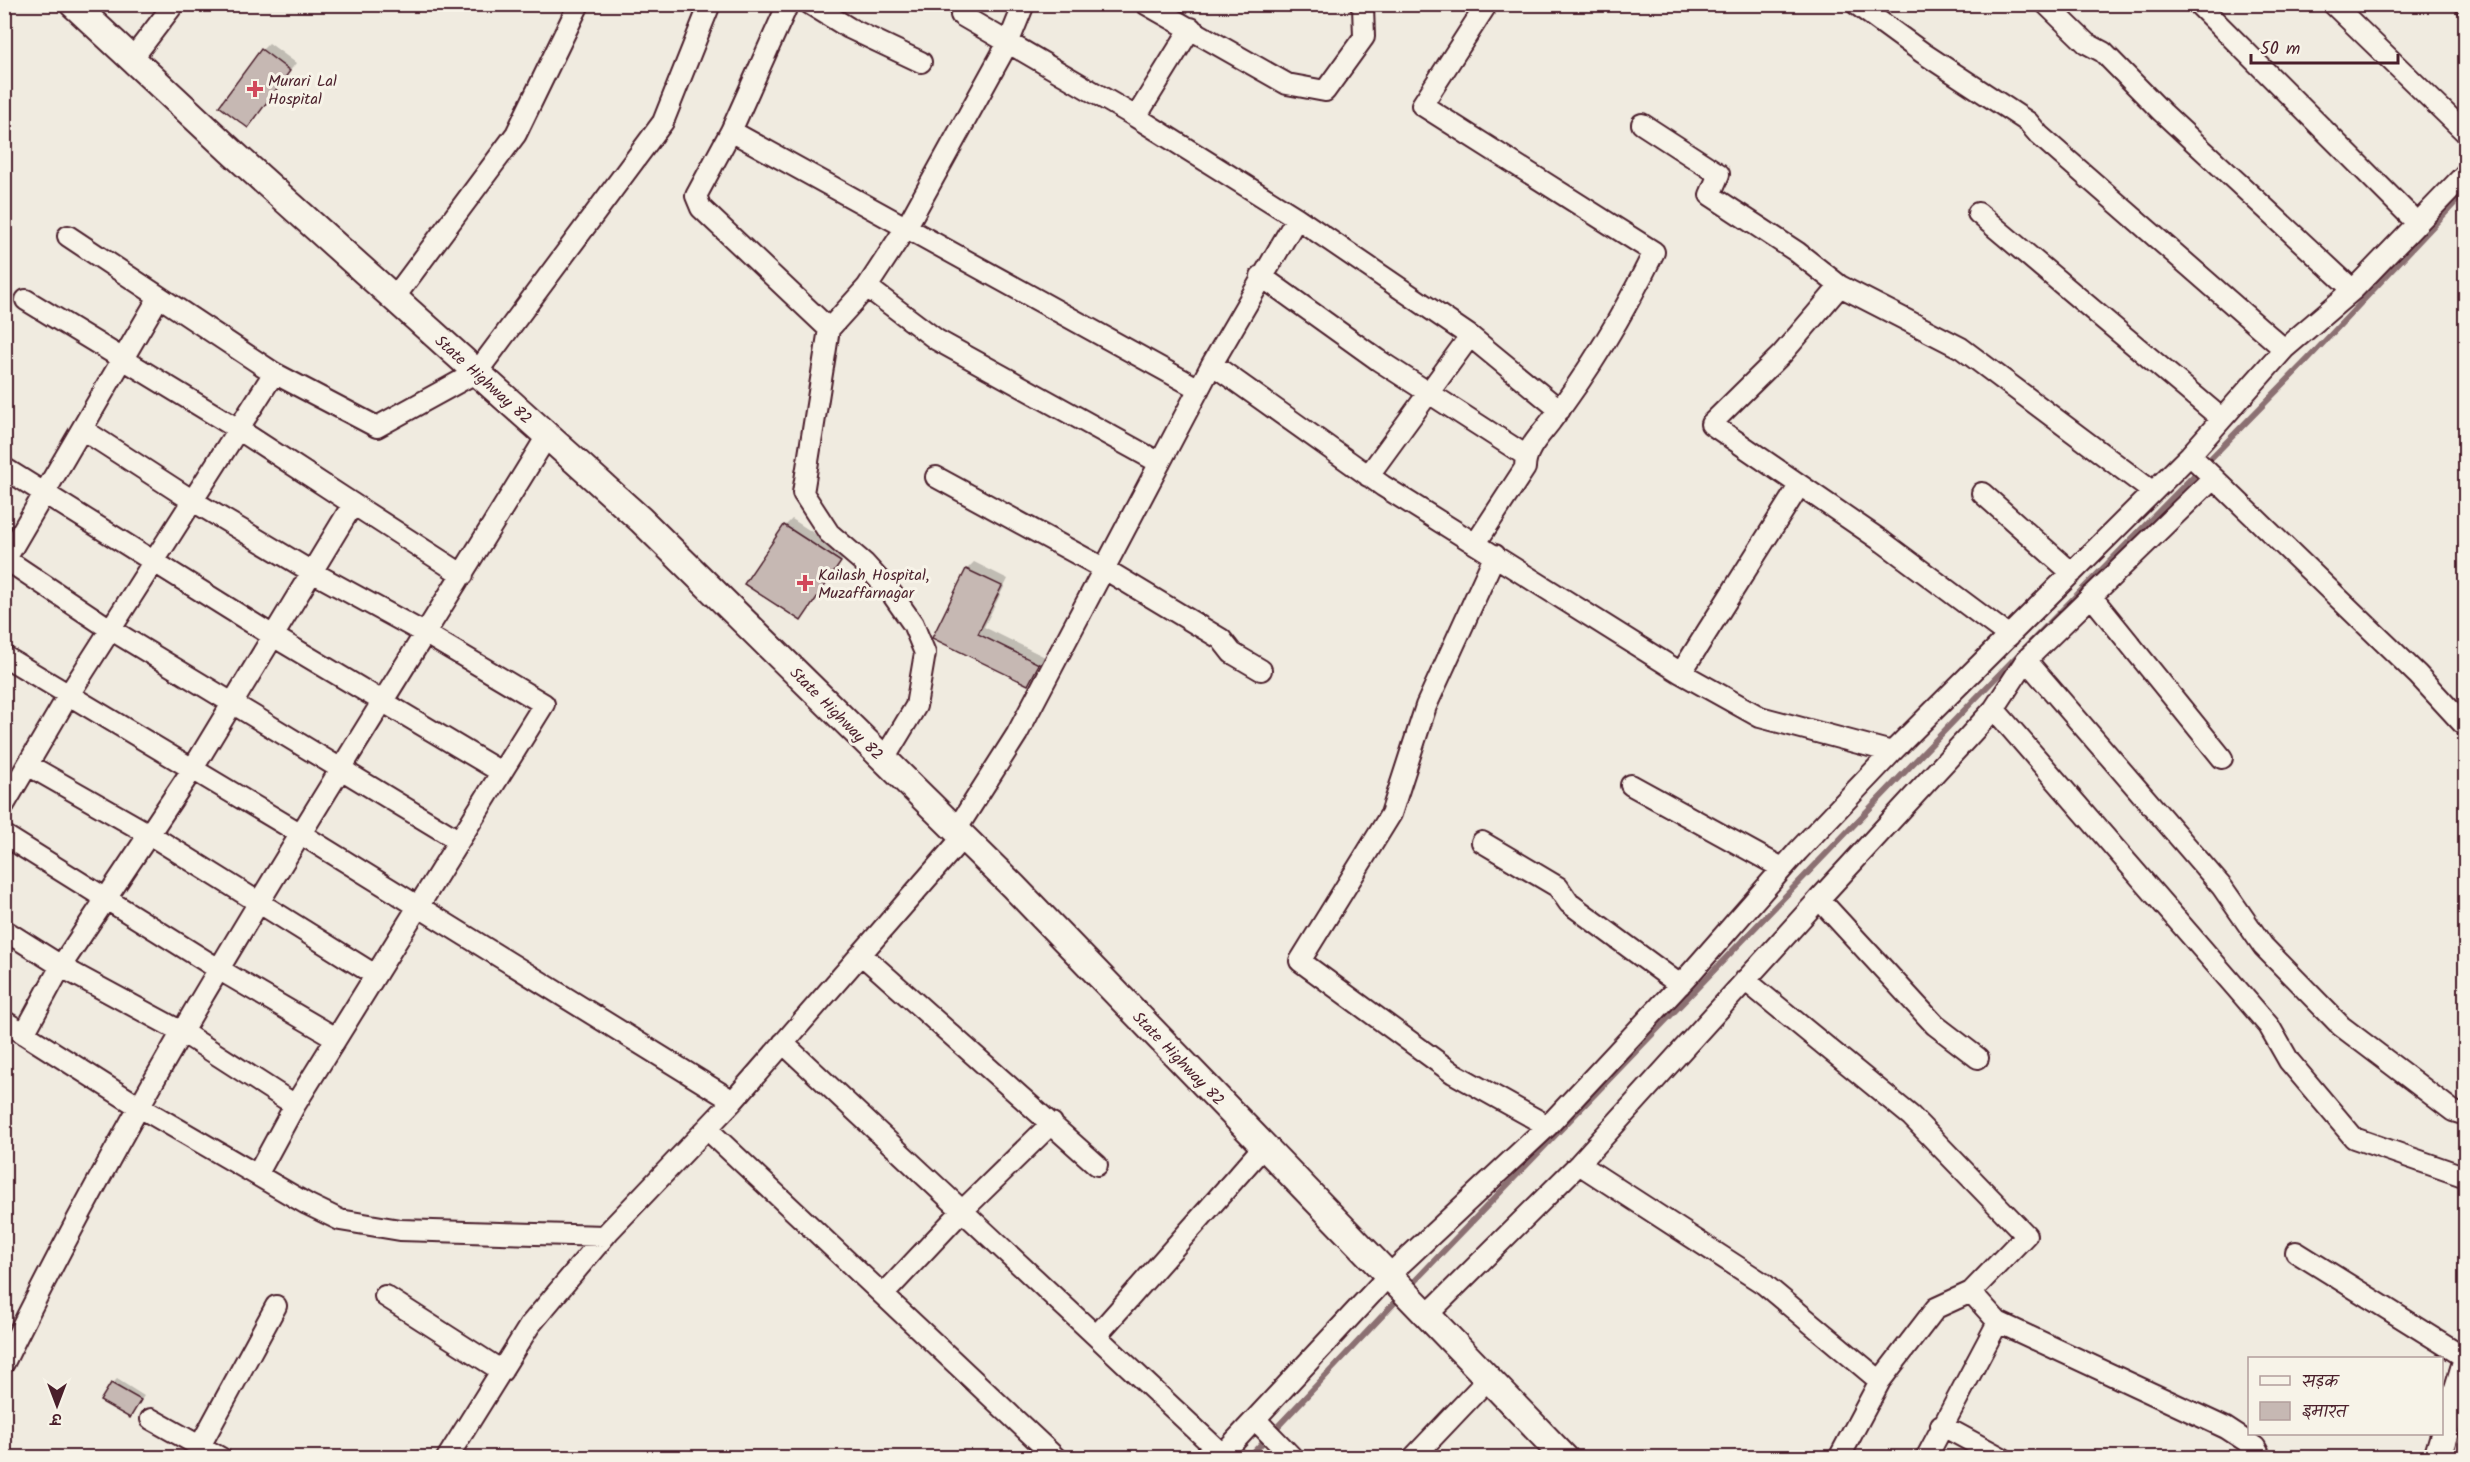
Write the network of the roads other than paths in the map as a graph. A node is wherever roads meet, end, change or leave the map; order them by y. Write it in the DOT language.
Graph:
graph roads {
  1 [pos="74,4"];
  2 [pos="174,4"];
  3 [pos="579,4"];
  4 [pos="710,4"];
  5 [pos="788,4"];
  6 [pos="810,4"];
  7 [pos="1024,4"];
  8 [pos="1146,4"];
  9 [pos="1360,4"];
  10 [pos="1487,4"];
  11 [pos="1856,4"];
  12 [pos="2046,4"];
  13 [pos="2198,4"];
  14 [pos="2333,4"];
  15 [pos="961,15"];
  16 [pos="1191,28"];
  17 [pos="1009,41"];
  18 [pos="132,60"];
  19 [pos="921,62"];
  20 [pos="1136,117"];
  21 [pos="1642,124"];
  22 [pos="730,131"];
  23 [pos="2466,134"];
  24 [pos="2466,173"];
  25 [pos="1978,213"];
  26 [pos="1297,218"];
  27 [pos="2417,223"];
  28 [pos="907,226"];
  29 [pos="68,236"];
  30 [pos="1262,276"];
  31 [pos="1840,286"];
  32 [pos="867,287"];
  33 [pos="2353,290"];
  34 [pos="159,297"];
  35 [pos="394,298"];
  36 [pos="26,300"];
  37 [pos="829,329"];
  38 [pos="1470,336"];
  39 [pos="2284,349"];
  40 [pos="123,359"];
  41 [pos="1212,364"];
  42 [pos="477,372"];
  43 [pos="274,373"];
  44 [pos="1199,388"];
  45 [pos="1429,393"];
  46 [pos="1560,410"];
  47 [pos="2222,419"];
  48 [pos="82,429"];
  49 [pos="238,429"];
  50 [pos="548,436"];
  51 [pos="1525,456"];
  52 [pos="1160,463"];
  53 [pos="2202,467"];
  54 [pos="4,468"];
  55 [pos="1368,476"];
  56 [pos="936,477"];
  57 [pos="1799,486"];
  58 [pos="2153,492"];
  59 [pos="45,493"];
  60 [pos="1982,494"];
  61 [pos="193,501"];
  62 [pos="353,504"];
  63 [pos="1476,543"];
  64 [pos="1496,555"];
  65 [pos="5,560"];
  66 [pos="153,562"];
  67 [pos="1103,568"];
  68 [pos="312,572"];
  69 [pos="2072,573"];
  70 [pos="463,575"];
  71 [pos="2091,596"];
  72 [pos="110,629"];
  73 [pos="426,634"];
  74 [pos="273,636"];
  75 [pos="2009,636"];
  76 [pos="4,656"];
  77 [pos="2026,660"];
  78 [pos="1261,670"];
  79 [pos="1681,673"];
  80 [pos="68,696"];
  81 [pos="383,702"];
  82 [pos="233,703"];
  83 [pos="1995,709"];
  84 [pos="2466,727"];
  85 [pos="1892,752"];
  86 [pos="2222,758"];
  87 [pos="884,759"];
  88 [pos="28,765"];
  89 [pos="341,769"];
  90 [pos="192,770"];
  91 [pos="501,772"];
  92 [pos="1631,785"];
  93 [pos="4,805"];
  94 [pos="959,833"];
  95 [pos="149,834"];
  96 [pos="301,834"];
  97 [pos="4,835"];
  98 [pos="458,840"];
  99 [pos="1482,842"];
  100 [pos="1782,868"];
  101 [pos="1819,899"];
  102 [pos="106,900"];
  103 [pos="259,904"];
  104 [pos="417,906"];
  105 [pos="4,930"];
  106 [pos="861,954"];
  107 [pos="61,966"];
  108 [pos="220,970"];
  109 [pos="375,975"];
  110 [pos="1745,980"];
  111 [pos="1680,985"];
  112 [pos="4,1021"];
  113 [pos="182,1032"];
  114 [pos="24,1034"];
  115 [pos="336,1038"];
  116 [pos="783,1044"];
  117 [pos="1978,1058"];
  118 [pos="733,1101"];
  119 [pos="295,1105"];
  120 [pos="138,1106"];
  121 [pos="2466,1116"];
  122 [pos="1052,1123"];
  123 [pos="1548,1126"];
  124 [pos="707,1129"];
  125 [pos="1264,1146"];
  126 [pos="1579,1164"];
  127 [pos="1097,1165"];
  128 [pos="257,1175"];
  129 [pos="2466,1177"];
  130 [pos="962,1211"];
  131 [pos="605,1236"];
  132 [pos="2296,1252"];
  133 [pos="1971,1292"];
  134 [pos="1406,1294"];
  135 [pos="883,1295"];
  136 [pos="385,1296"];
  137 [pos="276,1306"];
  138 [pos="1998,1322"];
  139 [pos="1096,1336"];
  140 [pos="2466,1360"];
  141 [pos="4,1363"];
  142 [pos="502,1371"];
  143 [pos="1488,1379"];
  144 [pos="1880,1381"];
  145 [pos="151,1419"];
  146 [pos="1941,1425"];
  147 [pos="1265,1429"];
  148 [pos="200,1446"];
  149 [pos="1555,1454"];
  150 [pos="1221,1456"];
  151 [pos="221,1458"];
  152 [pos="447,1458"];
  153 [pos="1056,1458"];
  154 [pos="1293,1458"];
  155 [pos="1413,1458"];
  156 [pos="1839,1458"];
  157 [pos="1926,1458"];
  158 [pos="2002,1458"];
  159 [pos="2261,1458"];
  160 [pos="2437,1458"];
  1 -- 18 [label="main road, State Highway 82"];
  2 -- 18 [label="street"];
  3 -- 35 [label="street"];
  4 -- 42 [label="street"];
  5 -- 22 [label="street"];
  6 -- 19 [label="street"];
  7 -- 17 [label="street"];
  8 -- 16 [label="street"];
  9 -- 16 [label="street"];
  10 -- 46 [label="street"];
  11 -- 39 [label="street"];
  12 -- 33 [label="street"];
  13 -- 27 [label="street"];
  14 -- 23 [label="street"];
  15 -- 17 [label="street"];
  16 -- 20 [label="street"];
  17 -- 20 [label="street"];
  17 -- 28 [label="street"];
  18 -- 35 [label="main road, State Highway 82"];
  20 -- 26 [label="street"];
  21 -- 31 [label="street"];
  22 -- 28 [label="street"];
  22 -- 37 [label="street"];
  24 -- 27 [label="street"];
  25 -- 47 [label="street"];
  26 -- 30 [label="street"];
  26 -- 38 [label="street"];
  27 -- 33 [label="street"];
  28 -- 32 [label="street"];
  28 -- 44 [label="street"];
  29 -- 34 [label="street"];
  30 -- 41 [label="street"];
  30 -- 45 [label="street"];
  31 -- 57 [label="street"];
  31 -- 58 [label="street"];
  32 -- 37 [label="street"];
  32 -- 52 [label="street"];
  33 -- 39 [label="street"];
  34 -- 40 [label="street"];
  34 -- 43 [label="street"];
  35 -- 42 [label="main road, State Highway 82"];
  36 -- 40 [label="street"];
  37 -- 87 [label="street"];
  38 -- 45 [label="street"];
  38 -- 46 [label="street"];
  39 -- 47 [label="street"];
  40 -- 48 [label="street"];
  40 -- 49 [label="street"];
  41 -- 44 [label="street"];
  41 -- 55 [label="street"];
  42 -- 43 [label="street"];
  42 -- 50 [label="main road, State Highway 82"];
  43 -- 49 [label="street"];
  44 -- 52 [label="street"];
  45 -- 51 [label="street"];
  45 -- 55 [label="street"];
  46 -- 51 [label="street"];
  47 -- 53 [label="street"];
  48 -- 59 [label="street"];
  48 -- 61 [label="street"];
  49 -- 61 [label="street"];
  49 -- 62 [label="street"];
  50 -- 70 [label="street"];
  50 -- 87 [label="main road, State Highway 82"];
  51 -- 63 [label="street"];
  52 -- 67 [label="street"];
  53 -- 58 [label="street"];
  53 -- 71 [label="street"];
  53 -- 84 [label="street"];
  54 -- 59 [label="street"];
  55 -- 63 [label="street"];
  56 -- 67 [label="street"];
  57 -- 75 [label="street"];
  57 -- 79 [label="street"];
  58 -- 69 [label="street"];
  59 -- 65 [label="street"];
  59 -- 66 [label="street"];
  60 -- 69 [label="street"];
  61 -- 66 [label="street"];
  61 -- 68 [label="street"];
  62 -- 68 [label="street"];
  62 -- 70 [label="street"];
  63 -- 64 [label="street"];
  64 -- 79 [label="street"];
  64 -- 123 [label="street"];
  65 -- 72 [label="street"];
  66 -- 72 [label="street"];
  66 -- 74 [label="street"];
  67 -- 78 [label="street"];
  67 -- 94 [label="street"];
  68 -- 73 [label="street"];
  68 -- 74 [label="street"];
  69 -- 75 [label="street"];
  70 -- 73 [label="street"];
  71 -- 77 [label="street"];
  71 -- 86 [label="street"];
  72 -- 80 [label="street"];
  72 -- 82 [label="street"];
  73 -- 81 [label="street"];
  73 -- 91 [label="street"];
  74 -- 81 [label="street"];
  74 -- 82 [label="street"];
  75 -- 85 [label="street"];
  76 -- 80 [label="street"];
  77 -- 83 [label="street"];
  77 -- 121 [label="street"];
  79 -- 85 [label="street"];
  80 -- 88 [label="street"];
  80 -- 90 [label="street"];
  81 -- 89 [label="street"];
  81 -- 91 [label="street"];
  82 -- 89 [label="street"];
  82 -- 90 [label="street"];
  83 -- 101 [label="street"];
  83 -- 129 [label="street"];
  85 -- 100 [label="street"];
  87 -- 94 [label="main road, State Highway 82"];
  88 -- 93 [label="street"];
  88 -- 95 [label="street"];
  89 -- 96 [label="street"];
  89 -- 98 [label="street"];
  90 -- 95 [label="street"];
  90 -- 96 [label="street"];
  91 -- 98 [label="street"];
  92 -- 100 [label="street"];
  94 -- 106 [label="street"];
  94 -- 125 [label="main road, State Highway 82"];
  95 -- 102 [label="street"];
  95 -- 103 [label="street"];
  96 -- 103 [label="street"];
  96 -- 104 [label="street"];
  97 -- 102 [label="street"];
  98 -- 104 [label="street"];
  99 -- 111 [label="street"];
  100 -- 111 [label="street"];
  101 -- 110 [label="street"];
  101 -- 117 [label="street"];
  102 -- 107 [label="street"];
  102 -- 108 [label="street"];
  103 -- 108 [label="street"];
  103 -- 109 [label="street"];
  104 -- 109 [label="street"];
  104 -- 118 [label="street"];
  105 -- 107 [label="street"];
  106 -- 116 [label="street"];
  106 -- 122 [label="street"];
  107 -- 113 [label="street"];
  107 -- 114 [label="street"];
  108 -- 113 [label="street"];
  108 -- 115 [label="street"];
  109 -- 115 [label="street"];
  110 -- 126 [label="street"];
  110 -- 133 [label="street"];
  111 -- 123 [label="street"];
  112 -- 114 [label="street"];
  113 -- 119 [label="street"];
  113 -- 120 [label="street"];
  114 -- 120 [label="street"];
  115 -- 119 [label="street"];
  116 -- 118 [label="street"];
  116 -- 130 [label="street"];
  118 -- 124 [label="street"];
  119 -- 128 [label="street"];
  120 -- 128 [label="street"];
  120 -- 141 [label="street"];
  122 -- 127 [label="street"];
  122 -- 130 [label="street"];
  123 -- 134 [label="street"];
  124 -- 131 [label="street"];
  124 -- 135 [label="street"];
  125 -- 134 [label="main road, State Highway 82"];
  125 -- 139 [label="street"];
  126 -- 134 [label="street"];
  126 -- 144 [label="street"];
  128 -- 131 [label="street"];
  130 -- 135 [label="street"];
  130 -- 139 [label="street"];
  131 -- 142 [label="street"];
  132 -- 140 [label="street"];
  133 -- 138 [label="street"];
  133 -- 144 [label="street"];
  134 -- 143 [label="main road, State Highway 82"];
  134 -- 147 [label="street"];
  135 -- 153 [label="street"];
  136 -- 142 [label="street"];
  137 -- 148 [label="street"];
  138 -- 146 [label="street"];
  138 -- 159 [label="street"];
  139 -- 150 [label="street"];
  140 -- 160 [label="main road"];
  142 -- 152 [label="street"];
  143 -- 149 [label="main road, State Highway 82"];
  143 -- 155 [label="street"];
  144 -- 156 [label="street"];
  145 -- 148 [label="street"];
  146 -- 157 [label="street"];
  146 -- 158 [label="street"];
  147 -- 150 [label="street"];
  147 -- 154 [label="street"];
  148 -- 151 [label="street"];
}
